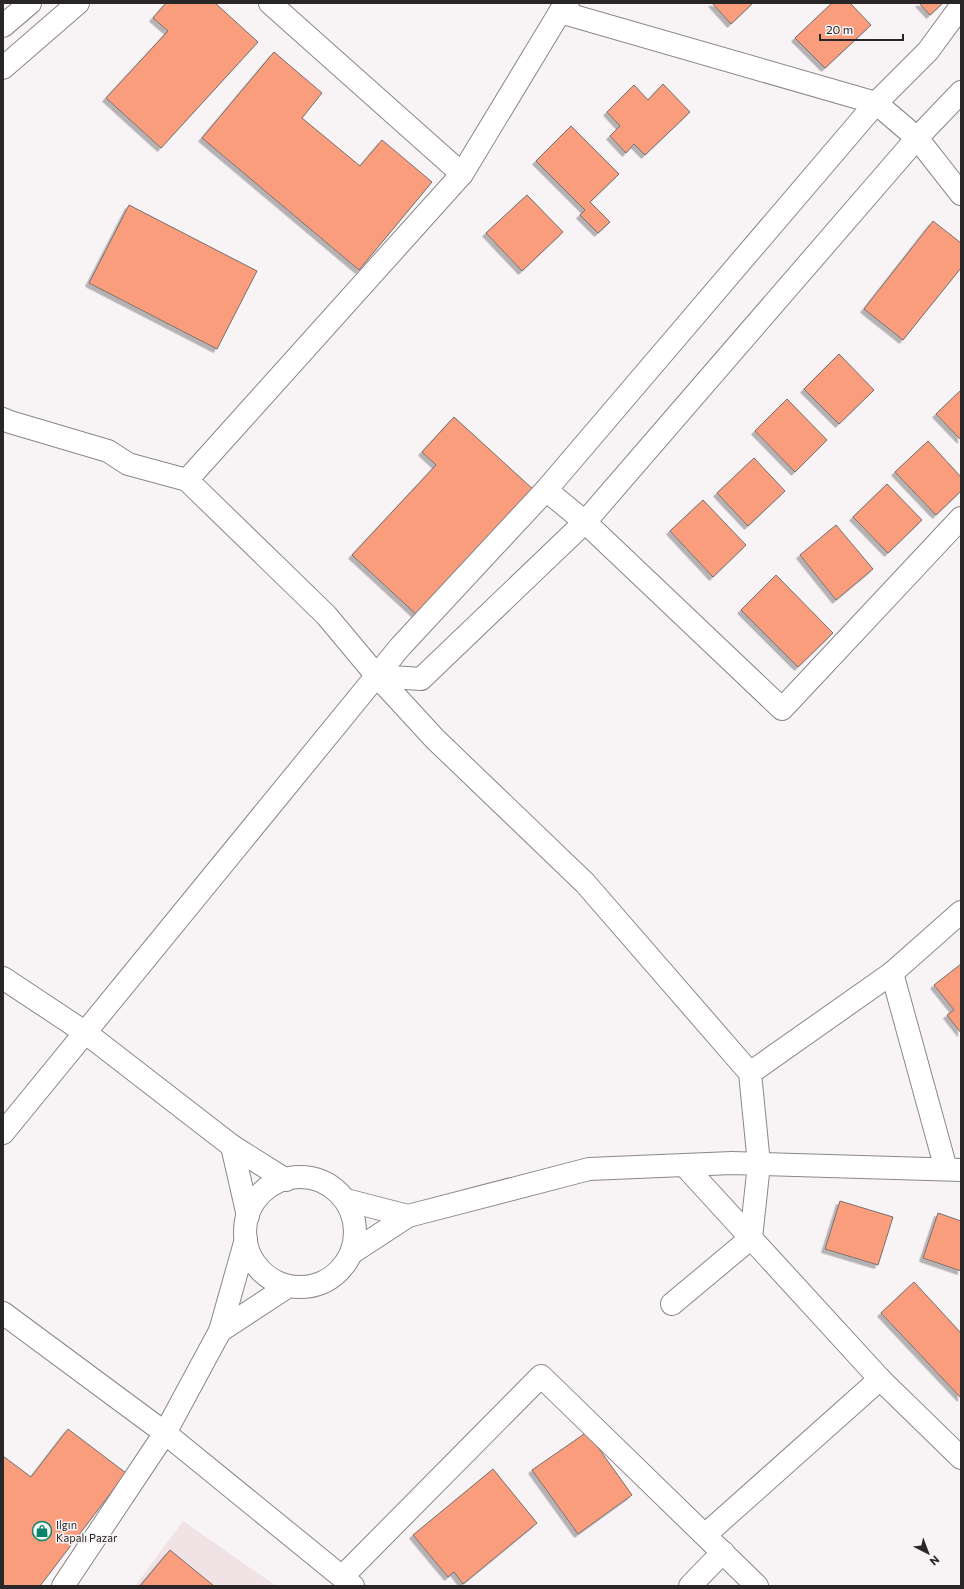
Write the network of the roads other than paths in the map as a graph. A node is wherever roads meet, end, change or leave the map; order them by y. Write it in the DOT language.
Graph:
graph roads {
  1 [pos="30,3"];
  2 [pos="78,3"];
  3 [pos="270,3"];
  4 [pos="961,6"];
  5 [pos="564,8"];
  6 [pos="3,26"];
  7 [pos="3,68"];
  8 [pos="961,92"];
  9 [pos="876,103"];
  10 [pos="917,138"];
  11 [pos="462,174"];
  12 [pos="961,194"];
  13 [pos="3,418"];
  14 [pos="187,480"];
  15 [pos="546,490"];
  16 [pos="961,518"];
  17 [pos="585,522"];
  18 [pos="377,676"];
  19 [pos="961,912"];
  20 [pos="892,973"];
  21 [pos="3,978"];
  22 [pos="86,1033"];
  23 [pos="750,1073"];
  24 [pos="3,1133"];
  25 [pos="232,1146"];
  26 [pos="759,1164"];
  27 [pos="684,1165"];
  28 [pos="953,1170"];
  29 [pos="286,1180"];
  30 [pos="346,1200"];
  31 [pos="248,1216"];
  32 [pos="408,1216"];
  33 [pos="751,1238"];
  34 [pos="246,1239"];
  35 [pos="353,1252"];
  36 [pos="287,1287"];
  37 [pos="672,1304"];
  38 [pos="3,1313"];
  39 [pos="220,1331"];
  40 [pos="880,1379"];
  41 [pos="165,1433"];
  42 [pos="961,1458"];
  43 [pos="705,1535"];
  44 [pos="722,1552"];
  45 [pos="348,1581"];
  46 [pos="63,1586"];
  47 [pos="690,1586"];
  48 [pos="757,1586"];
  1 -- 6 [label="street"];
  2 -- 7 [label="street"];
  3 -- 11 [label="street"];
  4 -- 9 [label="street"];
  5 -- 9 [label="street"];
  5 -- 11 [label="street"];
  8 -- 10 [label="street"];
  9 -- 10 [label="street"];
  9 -- 15 [label="street"];
  10 -- 12 [label="street"];
  10 -- 17 [label="street"];
  11 -- 14 [label="street"];
  13 -- 14 [label="street"];
  14 -- 18 [label="street"];
  15 -- 17 [label="street"];
  15 -- 18 [label="street"];
  16 -- 17 [label="street"];
  17 -- 18 [label="street"];
  18 -- 22 [label="street"];
  18 -- 23 [label="street"];
  19 -- 20 [label="street"];
  20 -- 23 [label="street"];
  20 -- 28 [label="street"];
  21 -- 22 [label="street"];
  22 -- 24 [label="street"];
  22 -- 25 [label="street"];
  23 -- 26 [label="street"];
  25 -- 29 [label="street"];
  25 -- 31 [label="street"];
  26 -- 27 [label="street"];
  26 -- 28 [label="street"];
  26 -- 33 [label="street"];
  27 -- 32 [label="street"];
  27 -- 33 [label="street"];
  29 -- 30 [label="street"];
  29 -- 31 [label="street"];
  30 -- 32 [label="street"];
  30 -- 35 [label="street"];
  31 -- 34 [label="street"];
  32 -- 35 [label="street"];
  33 -- 37 [label="street"];
  33 -- 40 [label="street"];
  34 -- 36 [label="street"];
  34 -- 39 [label="street"];
  35 -- 36 [label="street"];
  36 -- 39 [label="street"];
  38 -- 41 [label="street"];
  39 -- 41 [label="street"];
  40 -- 42 [label="street"];
  40 -- 43 [label="street"];
  41 -- 45 [label="street"];
  41 -- 46 [label="street"];
  43 -- 44 [label="street"];
  43 -- 45 [label="street"];
  44 -- 47 [label="street"];
  44 -- 48 [label="street"];
}
